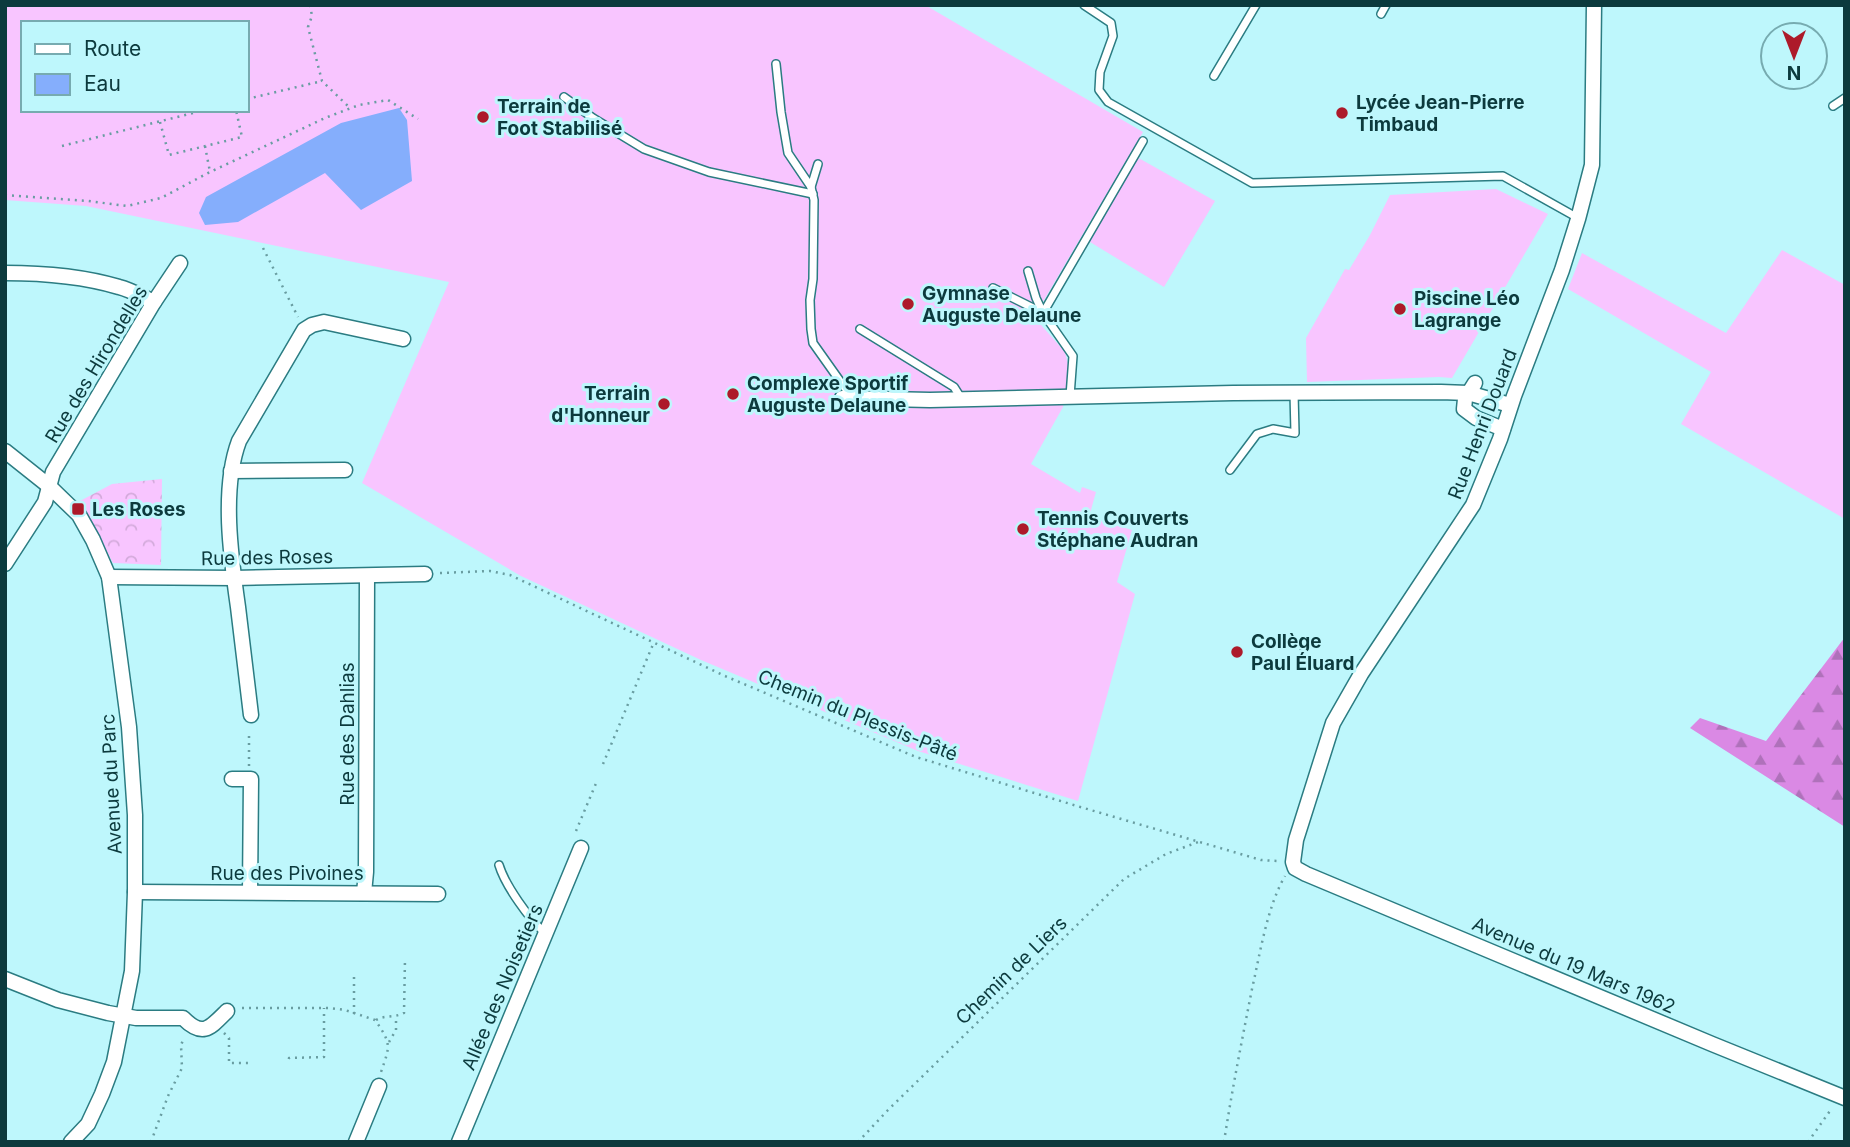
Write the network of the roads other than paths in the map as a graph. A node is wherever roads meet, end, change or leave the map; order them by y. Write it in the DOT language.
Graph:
graph roads {
  1 [pos="1084,5"];
  2 [pos="1256,5"];
  3 [pos="1386,5"];
  4 [pos="1594,5"];
  5 [pos="1381,14"];
  6 [pos="776,64"];
  7 [pos="1214,76"];
  8 [pos="564,97"];
  9 [pos="1845,98"];
  10 [pos="1833,106"];
  11 [pos="1143,141"];
  12 [pos="818,164"];
  13 [pos="812,190"];
  14 [pos="1578,219"];
  15 [pos="180,263"];
  16 [pos="1028,271"];
  17 [pos="5,273"];
  18 [pos="993,288"];
  19 [pos="154,302"];
  20 [pos="1043,313"];
  21 [pos="860,329"];
  22 [pos="403,339"];
  23 [pos="1472,388"];
  24 [pos="1294,393"];
  25 [pos="1070,396"];
  26 [pos="847,399"];
  27 [pos="961,399"];
  28 [pos="1510,405"];
  29 [pos="1503,429"];
  30 [pos="5,451"];
  31 [pos="345,470"];
  32 [pos="1230,470"];
  33 [pos="231,471"];
  34 [pos="49,486"];
  35 [pos="5,564"];
  36 [pos="425,573"];
  37 [pos="367,576"];
  38 [pos="109,577"];
  39 [pos="234,578"];
  40 [pos="251,715"];
  41 [pos="232,779"];
  42 [pos="581,848"];
  43 [pos="1293,862"];
  44 [pos="499,865"];
  45 [pos="135,892"];
  46 [pos="250,892"];
  47 [pos="364,893"];
  48 [pos="438,894"];
  49 [pos="546,933"];
  50 [pos="5,979"];
  51 [pos="227,1011"];
  52 [pos="124,1015"];
  53 [pos="379,1086"];
  54 [pos="1843,1094"];
  55 [pos="71,1142"];
  56 [pos="356,1142"];
  57 [pos="459,1142"];
  1 -- 14 [label="lane"];
  2 -- 7 [label="lane"];
  3 -- 5 [label="lane"];
  4 -- 14 [label="street, Rue Henri Douard"];
  6 -- 13 [label="lane"];
  8 -- 13 [label="lane"];
  9 -- 10 [label="lane"];
  11 -- 20 [label="lane"];
  12 -- 13 [label="lane"];
  13 -- 26 [label="lane"];
  14 -- 28 [label="street, Rue Henri Douard"];
  15 -- 19 [label="street, Rue des Hirondelles"];
  16 -- 20 [label="lane"];
  17 -- 19 [label="street"];
  18 -- 20 [label="lane"];
  19 -- 34 [label="street, Rue des Hirondelles"];
  20 -- 25 [label="lane"];
  21 -- 27 [label="lane"];
  22 -- 33 [label="street"];
  23 -- 24 [label="street"];
  23 -- 28 [label="street"];
  23 -- 29 [label="street"];
  24 -- 25 [label="street"];
  24 -- 32 [label="lane"];
  25 -- 27 [label="street"];
  26 -- 27 [label="street"];
  28 -- 29 [label="street, Rue Henri Douard"];
  29 -- 43 [label="street, Rue Henri Douard"];
  30 -- 34 [label="street, Avenue du Parc"];
  31 -- 33 [label="street"];
  33 -- 39 [label="street"];
  34 -- 35 [label="street, Rue des Hirondelles"];
  34 -- 38 [label="street, Avenue du Parc"];
  36 -- 37 [label="street, Rue des Roses"];
  37 -- 39 [label="street, Rue des Roses"];
  37 -- 47 [label="street, Rue des Dahlias"];
  38 -- 39 [label="street, Rue des Roses"];
  38 -- 45 [label="street, Avenue du Parc"];
  39 -- 40 [label="street"];
  41 -- 46 [label="street"];
  42 -- 49 [label="street, Allée des Noisetiers"];
  43 -- 54 [label="street, Avenue du 19 Mars 1962"];
  44 -- 49 [label="lane"];
  45 -- 46 [label="street, Rue des Pivoines"];
  45 -- 52 [label="street, Avenue du Parc"];
  46 -- 47 [label="street, Rue des Pivoines"];
  47 -- 48 [label="street, Rue des Pivoines"];
  49 -- 57 [label="street, Allée des Noisetiers"];
  50 -- 52 [label="street"];
  51 -- 52 [label="street"];
  52 -- 55 [label="street, Avenue du Parc"];
  53 -- 56 [label="street"];
}
